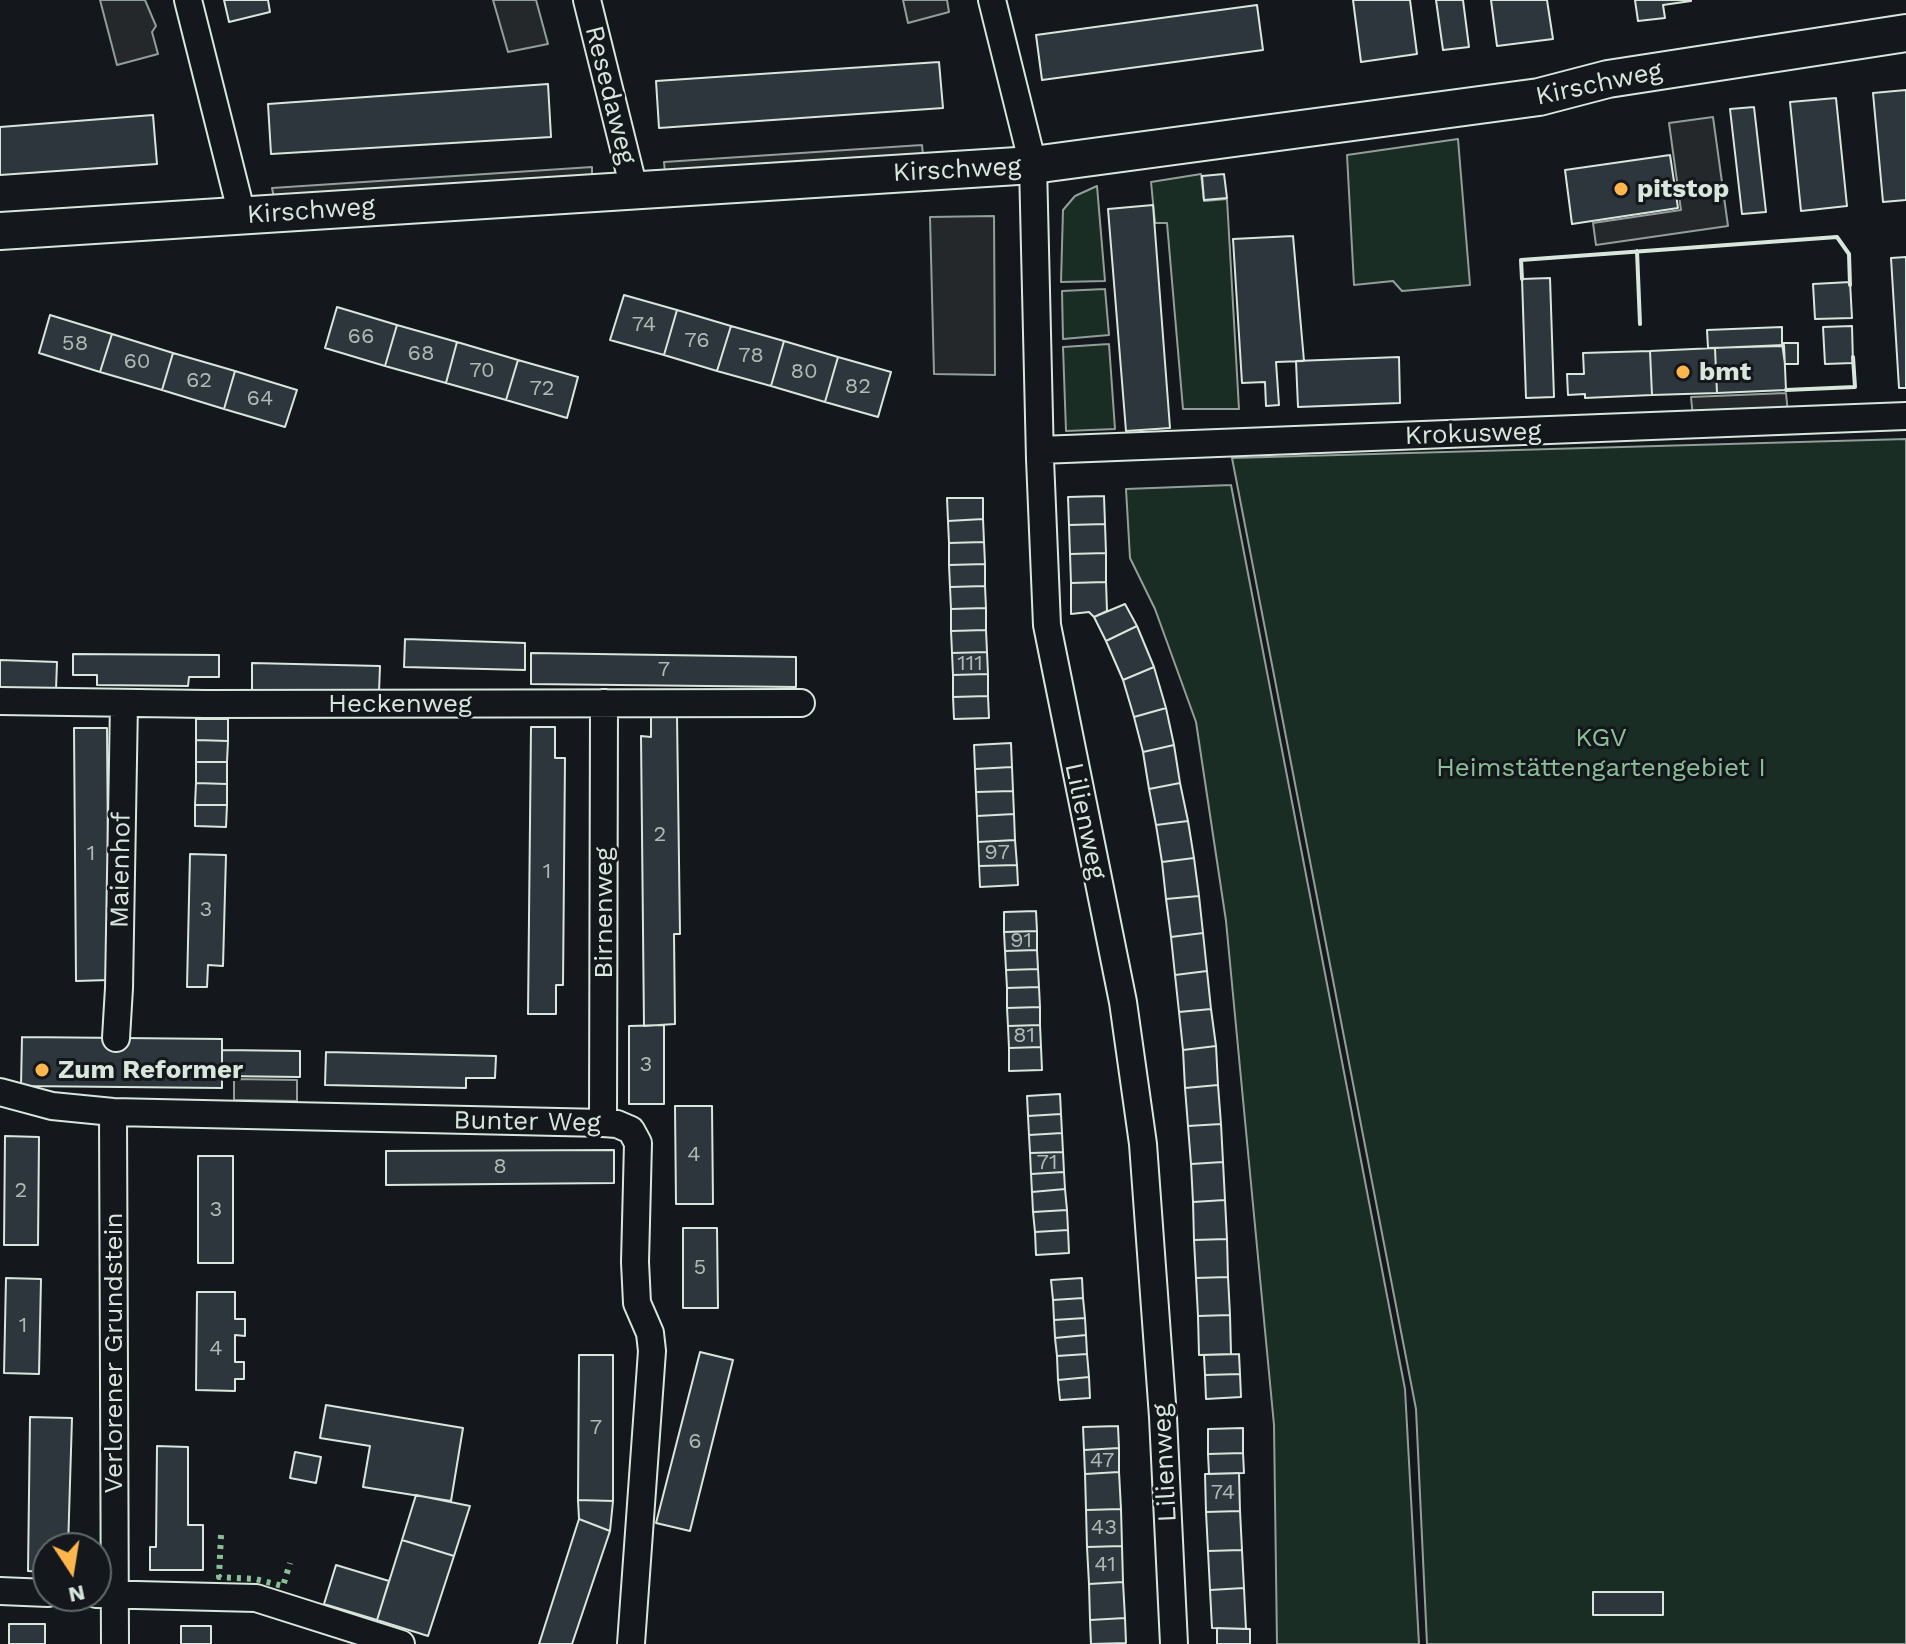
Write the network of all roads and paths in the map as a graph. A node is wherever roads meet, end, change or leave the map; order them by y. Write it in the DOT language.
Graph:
graph roads {
  1 [pos="188,0"];
  2 [pos="587,0"];
  3 [pos="992,0"];
  4 [pos="1906,33"];
  5 [pos="1033,165"];
  6 [pos="634,189"];
  7 [pos="242,215"];
  8 [pos="0,231"];
  9 [pos="1906,416"];
  10 [pos="1040,450"];
  11 [pos="0,701"];
  12 [pos="124,703"];
  13 [pos="604,703"];
  14 [pos="801,703"];
  15 [pos="116,1038"];
  16 [pos="0,1092"];
  17 [pos="113,1112"];
  18 [pos="603,1123"];
  19 [pos="107,1532"];
  20 [pos="0,1591"];
  21 [pos="32,1592"];
  22 [pos="112,1594"];
  23 [pos="109,1612"];
  24 [pos="115,1644"];
  25 [pos="401,1644"];
  26 [pos="631,1644"];
  27 [pos="1174,1644"];
  1 -- 7 [label="street"];
  2 -- 6 [label="street, Resedaweg"];
  3 -- 5 [label="street, Lilienweg"];
  4 -- 5 [label="main road, Kirschweg"];
  5 -- 6 [label="main road, Kirschweg"];
  5 -- 10 [label="street, Lilienweg"];
  6 -- 7 [label="main road, Kirschweg"];
  7 -- 8 [label="main road, Kirschweg"];
  9 -- 10 [label="street, Krokusweg"];
  10 -- 27 [label="street, Lilienweg"];
  11 -- 12 [label="street, Heckenweg"];
  12 -- 13 [label="street, Heckenweg"];
  12 -- 15 [label="street, Maienhof"];
  13 -- 14 [label="street, Heckenweg"];
  13 -- 18 [label="street, Birnenweg"];
  16 -- 17 [label="street, Bunter Weg"];
  17 -- 18 [label="street, Bunter Weg"];
  17 -- 19 [label="street, Verlorener Grundstein"];
  18 -- 26 [label="street, Bunter Weg"];
  20 -- 21 [label="street"];
  22 -- 25 [label="street"];
  23 -- 24 [label="street, Verlorener Grundstein"];
}
